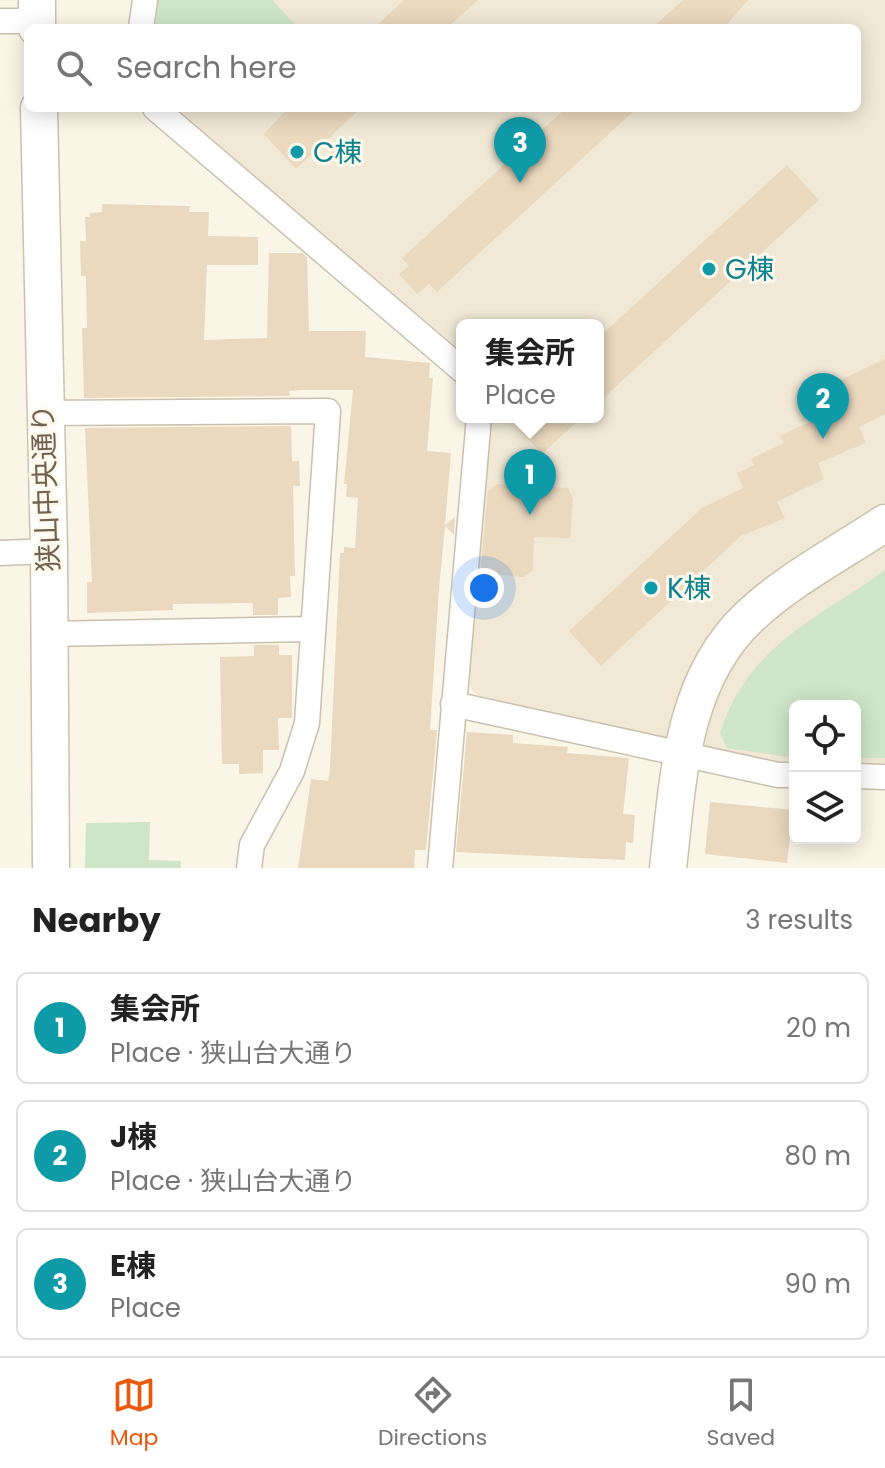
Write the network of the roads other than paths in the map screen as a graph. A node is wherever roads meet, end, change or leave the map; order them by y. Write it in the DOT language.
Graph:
graph roads {
  1 [pos="145,0"];
  2 [pos="37,16"];
  3 [pos="0,21"];
  4 [pos="142,24"];
  5 [pos="39,112"];
  6 [pos="160,112"];
  7 [pos="456,365"];
  8 [pos="44,413"];
  9 [pos="478,423"];
  10 [pos="885,523"];
  11 [pos="49,551"];
  12 [pos="0,553"];
  13 [pos="312,629"];
  14 [pos="49,634"];
  15 [pos="453,704"];
  16 [pos="682,754"];
  17 [pos="789,774"];
  18 [pos="861,776"];
  19 [pos="885,777"];
  20 [pos="51,868"];
  21 [pos="249,868"];
  22 [pos="440,868"];
  23 [pos="668,868"];
  1 -- 4 [label="street"];
  2 -- 3 [label="street"];
  5 -- 8 [label="street, 狭山中央通り"];
  6 -- 7 [label="street"];
  8 -- 11 [label="street, 狭山中央通り"];
  8 -- 13 [label="street"];
  9 -- 15 [label="street"];
  10 -- 16 [label="street"];
  11 -- 12 [label="street"];
  11 -- 14 [label="street, 狭山中央通り"];
  13 -- 14 [label="street"];
  13 -- 21 [label="street"];
  14 -- 20 [label="street, 狭山中央通り"];
  15 -- 16 [label="street"];
  15 -- 22 [label="street"];
  16 -- 17 [label="street"];
  16 -- 23 [label="street"];
  18 -- 19 [label="street"];
}
